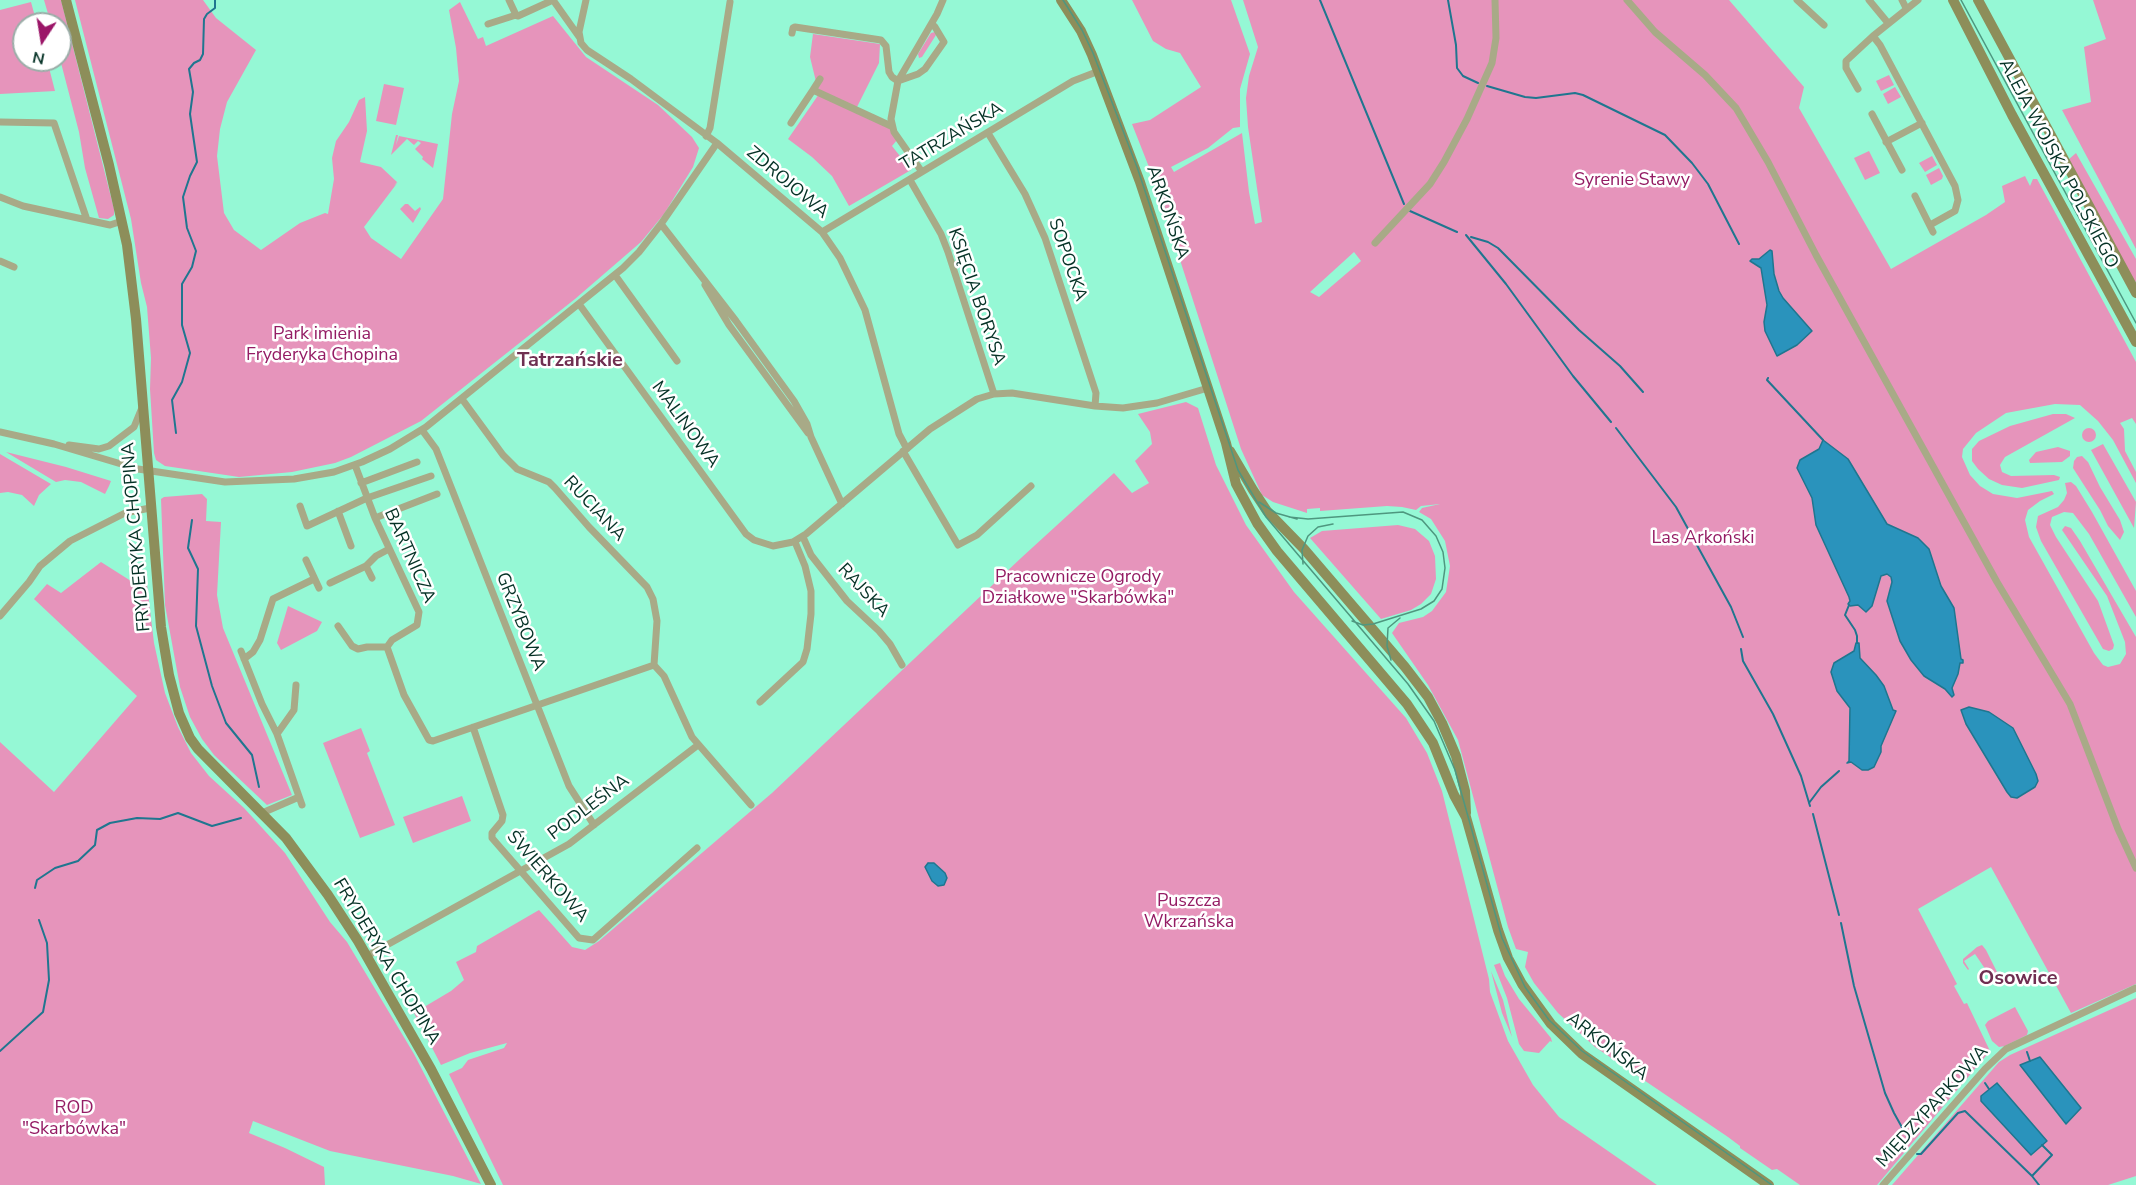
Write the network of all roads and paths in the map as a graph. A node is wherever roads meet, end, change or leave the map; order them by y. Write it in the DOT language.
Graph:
graph roads {
  1 [pos="66,0"];
  2 [pos="509,0"];
  3 [pos="552,0"];
  4 [pos="585,0"];
  5 [pos="943,0"];
  6 [pos="1061,0"];
  7 [pos="1495,0"];
  8 [pos="1627,0"];
  9 [pos="1797,0"];
  10 [pos="1869,0"];
  11 [pos="1902,0"];
  12 [pos="1918,0"];
  13 [pos="1953,0"];
  14 [pos="1978,0"];
  15 [pos="730,2"];
  16 [pos="1906,8"];
  17 [pos="516,15"];
  18 [pos="1888,23"];
  19 [pos="488,24"];
  20 [pos="932,24"];
  21 [pos="1824,25"];
  22 [pos="792,33"];
  23 [pos="1873,36"];
  24 [pos="580,38"];
  25 [pos="1099,71"];
  26 [pos="820,79"];
  27 [pos="898,81"];
  28 [pos="1858,89"];
  29 [pos="813,90"];
  30 [pos="1872,114"];
  31 [pos="0,122"];
  32 [pos="791,123"];
  33 [pos="1922,123"];
  34 [pos="891,126"];
  35 [pos="988,133"];
  36 [pos="706,136"];
  37 [pos="1886,142"];
  38 [pos="717,143"];
  39 [pos="1902,170"];
  40 [pos="922,172"];
  41 [pos="910,180"];
  42 [pos="1915,196"];
  43 [pos="0,197"];
  44 [pos="87,220"];
  45 [pos="122,221"];
  46 [pos="661,224"];
  47 [pos="822,232"];
  48 [pos="1375,243"];
  49 [pos="0,261"];
  50 [pos="14,267"];
  51 [pos="615,275"];
  52 [pos="2136,293"];
  53 [pos="579,304"];
  54 [pos="2136,342"];
  55 [pos="677,361"];
  56 [pos="1208,388"];
  57 [pos="994,393"];
  58 [pos="141,399"];
  59 [pos="462,399"];
  60 [pos="1095,406"];
  61 [pos="422,430"];
  62 [pos="0,432"];
  63 [pos="1226,443"];
  64 [pos="54,444"];
  65 [pos="905,450"];
  66 [pos="417,462"];
  67 [pos="355,465"];
  68 [pos="147,471"];
  69 [pos="431,476"];
  70 [pos="361,483"];
  71 [pos="1031,486"];
  72 [pos="437,494"];
  73 [pos="367,498"];
  74 [pos="842,504"];
  75 [pos="300,506"];
  76 [pos="150,507"];
  77 [pos="338,512"];
  78 [pos="375,518"];
  79 [pos="803,537"];
  80 [pos="795,542"];
  81 [pos="351,546"];
  82 [pos="389,549"];
  83 [pos="306,560"];
  84 [pos="366,566"];
  85 [pos="372,578"];
  86 [pos="314,579"];
  87 [pos="330,583"];
  88 [pos="319,588"];
  89 [pos="0,616"];
  90 [pos="338,626"];
  91 [pos="387,647"];
  92 [pos="241,651"];
  93 [pos="244,659"];
  94 [pos="654,665"];
  95 [pos="902,665"];
  96 [pos="296,685"];
  97 [pos="760,702"];
  98 [pos="537,705"];
  99 [pos="473,727"];
  100 [pos="277,734"];
  101 [pos="698,745"];
  102 [pos="299,797"];
  103 [pos="302,805"];
  104 [pos="751,806"];
  105 [pos="262,813"];
  106 [pos="1466,817"];
  107 [pos="594,825"];
  108 [pos="697,848"];
  109 [pos="2136,868"];
  110 [pos="520,872"];
  111 [pos="367,956"];
  112 [pos="2136,988"];
  113 [pos="491,1185"];
  114 [pos="1769,1185"];
  115 [pos="1883,1185"];
  1 -- 45 [label="street, FRYDERYKA CHOPINA"];
  2 -- 17 [label="street"];
  3 -- 17 [label="street"];
  3 -- 24 [label="street, ZDROJOWA"];
  4 -- 24 [label="street"];
  5 -- 20 [label="street"];
  6 -- 25 [label="street, ARKOŃSKA"];
  7 -- 48 [label="street"];
  8 -- 109 [label="street"];
  9 -- 21 [label="street"];
  10 -- 18 [label="street"];
  11 -- 16 [label="street"];
  12 -- 16 [label="street"];
  13 -- 54 [label="street, ALEJA WOJSKA POLSKIEGO"];
  14 -- 52 [label="street, ALEJA WOJSKA POLSKIEGO"];
  15 -- 36 [label="street"];
  16 -- 18 [label="street"];
  17 -- 19 [label="street"];
  18 -- 23 [label="street"];
  20 -- 27 [label="street"];
  20 -- 27 [label="street"];
  22 -- 27 [label="street"];
  23 -- 28 [label="street"];
  23 -- 33 [label="street"];
  24 -- 36 [label="street, ZDROJOWA"];
  25 -- 35 [label="street, TATRZAŃSKA"];
  25 -- 56 [label="street, ARKOŃSKA"];
  26 -- 29 [label="street"];
  27 -- 34 [label="street"];
  29 -- 32 [label="street"];
  29 -- 34 [label="street"];
  30 -- 37 [label="street"];
  31 -- 44 [label="street"];
  33 -- 37 [label="street"];
  33 -- 42 [label="street"];
  34 -- 40 [label="street"];
  35 -- 40 [label="street, TATRZAŃSKA"];
  35 -- 60 [label="street, SOPOCKA"];
  36 -- 38 [label="street, ZDROJOWA"];
  37 -- 39 [label="street"];
  38 -- 46 [label="street"];
  38 -- 47 [label="street, ZDROJOWA"];
  40 -- 41 [label="street, TATRZAŃSKA"];
  41 -- 47 [label="street, TATRZAŃSKA"];
  41 -- 57 [label="street, KSIĘCIA BORYSA"];
  43 -- 44 [label="street"];
  44 -- 45 [label="street"];
  45 -- 58 [label="street, FRYDERYKA CHOPINA"];
  46 -- 51 [label="street"];
  46 -- 74 [label="street"];
  47 -- 65 [label="street, ZDROJOWA"];
  49 -- 50 [label="street"];
  51 -- 53 [label="street"];
  51 -- 55 [label="street"];
  53 -- 59 [label="street"];
  53 -- 80 [label="street, MALINOWA"];
  56 -- 60 [label="street"];
  56 -- 63 [label="street, ARKOŃSKA"];
  57 -- 60 [label="street"];
  57 -- 65 [label="street"];
  58 -- 64 [label="street, FRYDERYKA CHOPINA"];
  58 -- 68 [label="street, FRYDERYKA CHOPINA"];
  59 -- 61 [label="street"];
  59 -- 94 [label="street, RUCIANA"];
  61 -- 67 [label="street"];
  61 -- 98 [label="street, GRZYBOWA"];
  62 -- 64 [label="street"];
  63 -- 106 [label="street, ARKOŃSKA"];
  63 -- 106 [label="street, ARKOŃSKA"];
  64 -- 68 [label="street"];
  65 -- 71 [label="street, ZDROJOWA"];
  65 -- 74 [label="street"];
  66 -- 70 [label="street"];
  67 -- 68 [label="street"];
  67 -- 70 [label="street, BARTNICZA"];
  68 -- 76 [label="street, FRYDERYKA CHOPINA"];
  69 -- 73 [label="street"];
  70 -- 73 [label="street, BARTNICZA"];
  72 -- 78 [label="street"];
  73 -- 77 [label="street"];
  73 -- 78 [label="street, BARTNICZA"];
  74 -- 79 [label="street"];
  75 -- 77 [label="street"];
  76 -- 89 [label="street"];
  76 -- 105 [label="street, FRYDERYKA CHOPINA"];
  77 -- 81 [label="street"];
  78 -- 82 [label="street, BARTNICZA"];
  79 -- 80 [label="street"];
  79 -- 95 [label="street, RAJSKA"];
  80 -- 97 [label="street, RAJSKA"];
  82 -- 84 [label="street"];
  82 -- 91 [label="street, BARTNICZA"];
  83 -- 86 [label="street"];
  84 -- 85 [label="street"];
  84 -- 87 [label="street"];
  86 -- 88 [label="street"];
  86 -- 93 [label="street"];
  90 -- 91 [label="street"];
  91 -- 99 [label="street"];
  92 -- 93 [label="street"];
  93 -- 100 [label="street"];
  94 -- 98 [label="street"];
  94 -- 101 [label="street"];
  96 -- 100 [label="street"];
  98 -- 99 [label="street"];
  98 -- 107 [label="street, GRZYBOWA"];
  99 -- 110 [label="street, ŚWIERKOWA"];
  100 -- 102 [label="street"];
  101 -- 104 [label="street"];
  101 -- 107 [label="street, PODLEŚNA"];
  102 -- 103 [label="street"];
  102 -- 105 [label="street"];
  105 -- 111 [label="street, FRYDERYKA CHOPINA"];
  106 -- 114 [label="street, ARKOŃSKA"];
  107 -- 110 [label="street, PODLEŚNA"];
  108 -- 110 [label="street, ŚWIERKOWA"];
  110 -- 111 [label="street, PODLEŚNA"];
  111 -- 113 [label="street, FRYDERYKA CHOPINA"];
  112 -- 115 [label="street, MIĘDZYPARKOWA"];
}
